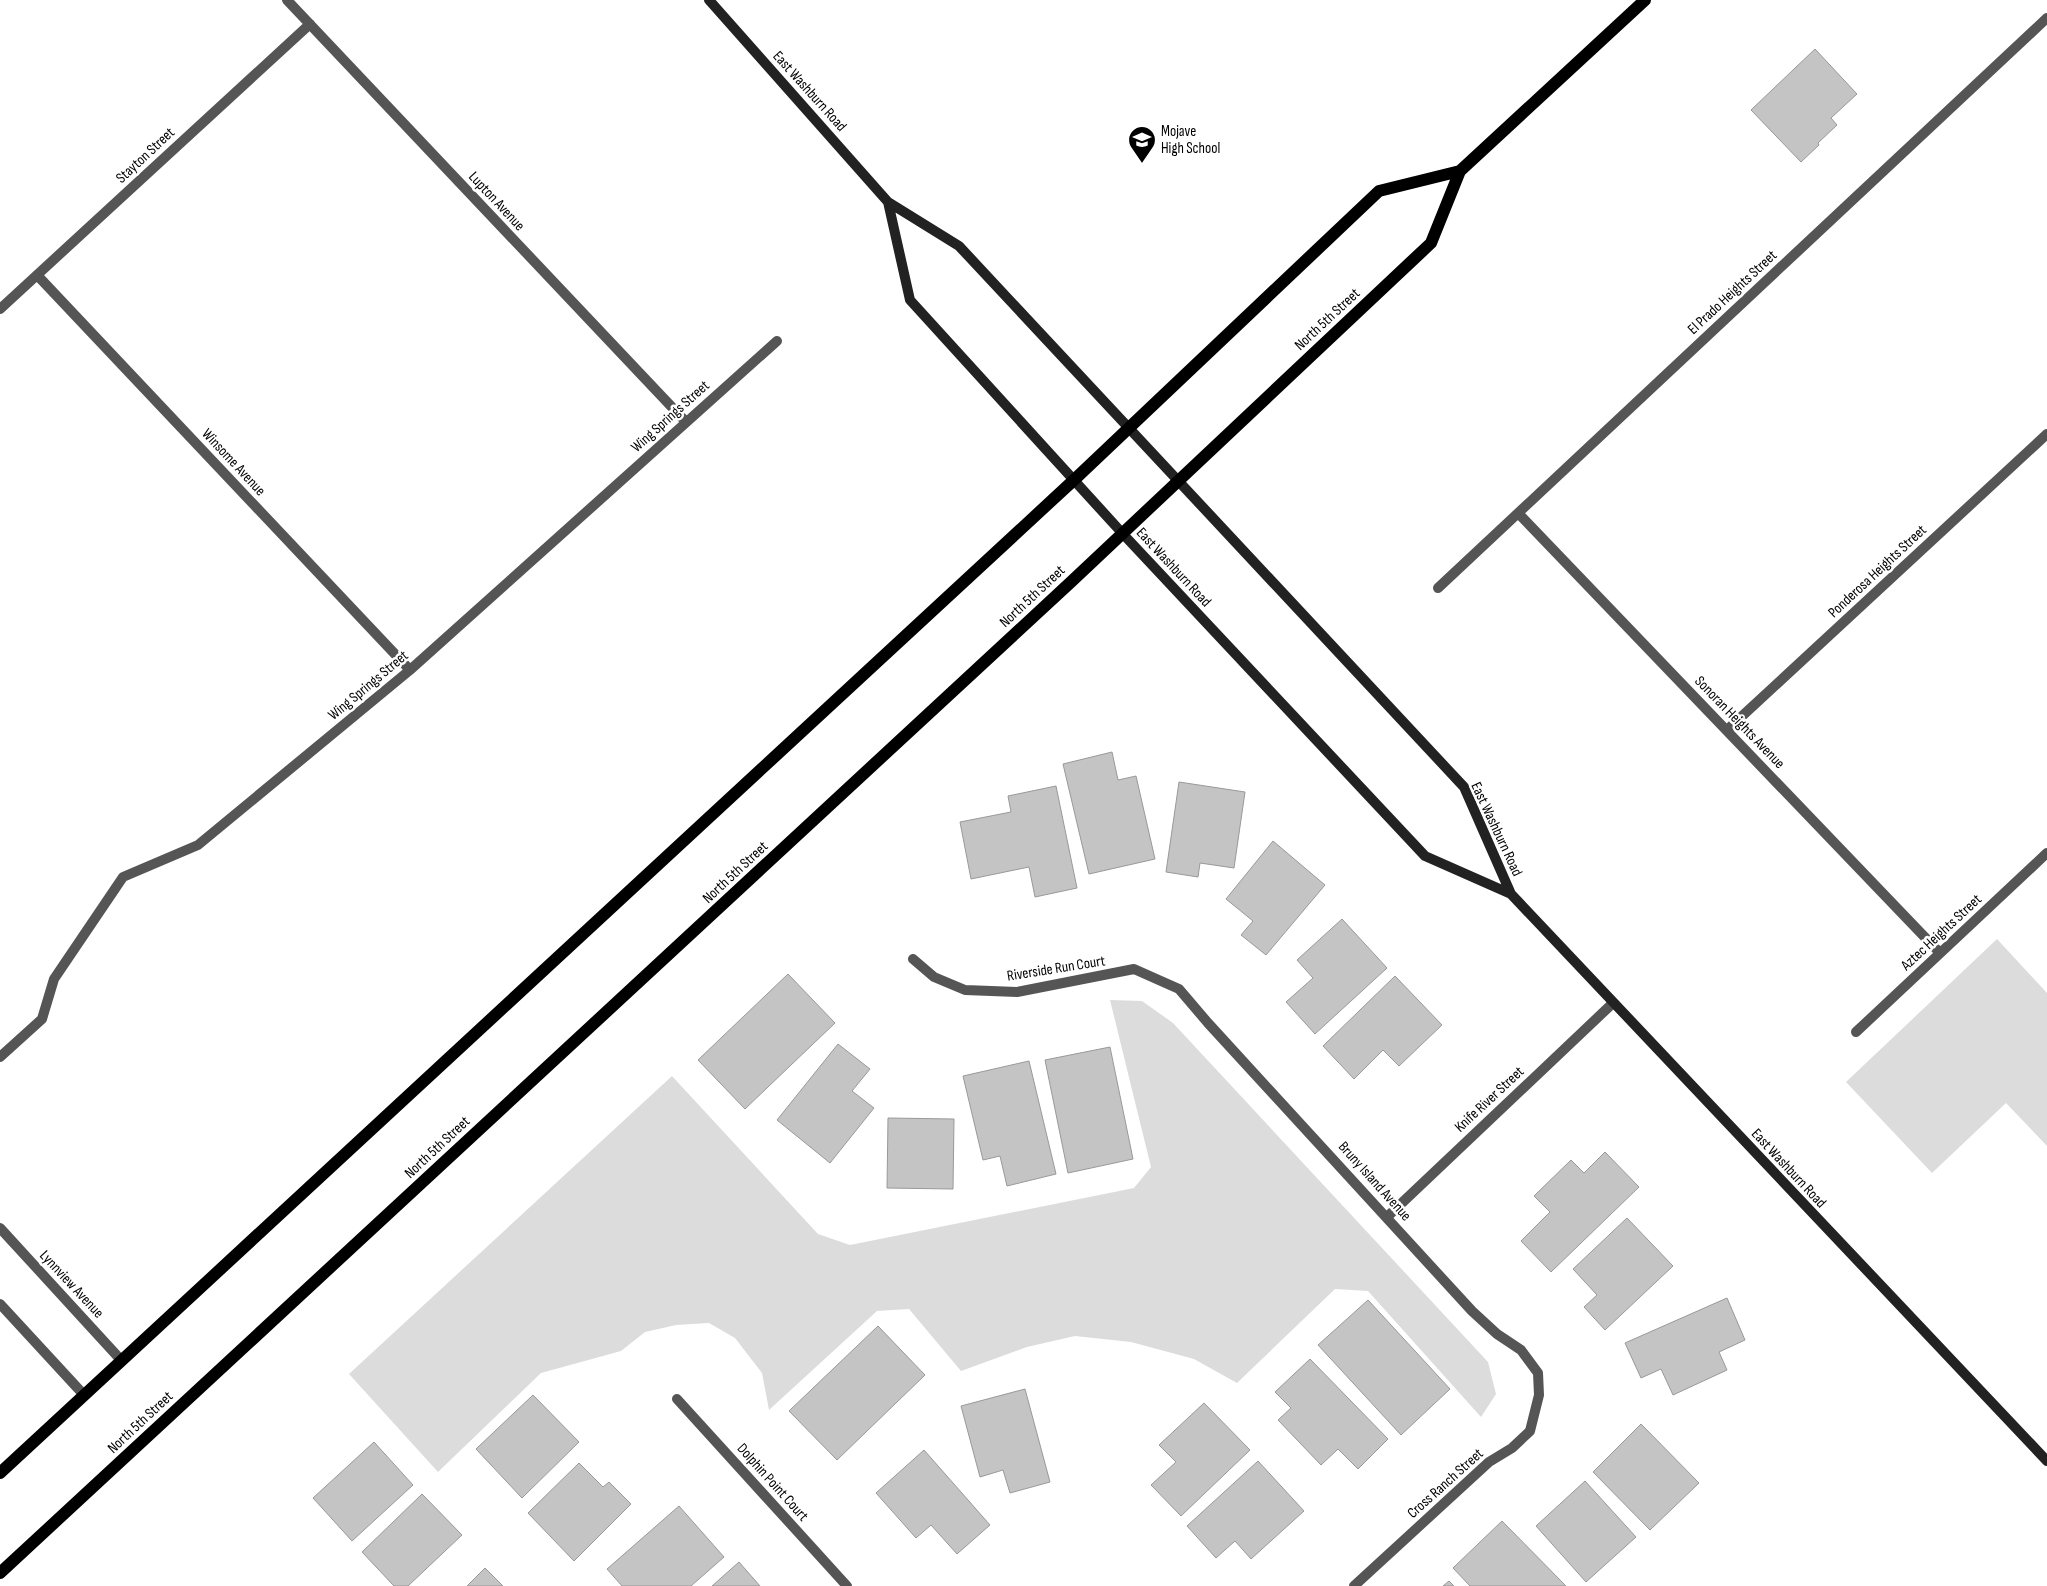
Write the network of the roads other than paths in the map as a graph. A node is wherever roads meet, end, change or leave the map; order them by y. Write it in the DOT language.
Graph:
graph roads {
  1 [pos="286,0"];
  2 [pos="709,0"];
  3 [pos="1645,0"];
  4 [pos="2047,18"];
  5 [pos="310,24"];
  6 [pos="1460,171"];
  7 [pos="888,202"];
  8 [pos="37,274"];
  9 [pos="0,308"];
  10 [pos="777,341"];
  11 [pos="686,422"];
  12 [pos="1130,428"];
  13 [pos="2047,434"];
  14 [pos="1075,479"];
  15 [pos="1179,482"];
  16 [pos="1518,513"];
  17 [pos="1123,534"];
  18 [pos="1438,588"];
  19 [pos="410,670"];
  20 [pos="1727,730"];
  21 [pos="2047,853"];
  22 [pos="1510,894"];
  23 [pos="1940,954"];
  24 [pos="912,959"];
  25 [pos="1179,988"];
  26 [pos="1613,1003"];
  27 [pos="1856,1032"];
  28 [pos="0,1057"];
  29 [pos="1387,1217"];
  30 [pos="0,1228"];
  31 [pos="0,1304"];
  32 [pos="122,1360"];
  33 [pos="84,1395"];
  34 [pos="1540,1395"];
  35 [pos="677,1399"];
  36 [pos="2047,1461"];
  37 [pos="0,1473"];
  38 [pos="0,1573"];
  39 [pos="847,1586"];
  40 [pos="1354,1586"];
  1 -- 5 [label="street, Lupton Avenue"];
  2 -- 7 [label="street, East Washburn Road"];
  3 -- 6 [label="main road, North 5th Street"];
  4 -- 16 [label="street, El Prado Heights Street"];
  5 -- 8 [label="street, Stayton Street"];
  5 -- 11 [label="street, Lupton Avenue"];
  6 -- 12 [label="main road, North 5th Street"];
  6 -- 15 [label="main road, North 5th Street"];
  7 -- 12 [label="street, East Washburn Road"];
  7 -- 14 [label="street, East Washburn Road"];
  8 -- 9 [label="street, Stayton Street"];
  8 -- 19 [label="street, Winsome Avenue"];
  10 -- 11 [label="street, Wing Springs Street"];
  11 -- 19 [label="street, Wing Springs Street"];
  12 -- 14 [label="main road, North 5th Street"];
  12 -- 15 [label="street, East Washburn Road"];
  13 -- 20 [label="street, Ponderosa Heights Street"];
  14 -- 17 [label="street, East Washburn Road"];
  14 -- 32 [label="main road, North 5th Street"];
  15 -- 17 [label="main road, North 5th Street"];
  15 -- 22 [label="street, East Washburn Road"];
  16 -- 18 [label="street, El Prado Heights Street"];
  16 -- 20 [label="street, Sonoran Heights Avenue"];
  17 -- 22 [label="street, East Washburn Road"];
  17 -- 38 [label="main road, North 5th Street"];
  19 -- 28 [label="street, Wing Springs Street"];
  20 -- 23 [label="street, Sonoran Heights Avenue"];
  21 -- 23 [label="street, Aztec Heights Street"];
  22 -- 26 [label="street, East Washburn Road"];
  23 -- 27 [label="street, Aztec Heights Street"];
  24 -- 25 [label="street, Riverside Run Court"];
  25 -- 29 [label="street, Bruny Island Avenue"];
  26 -- 29 [label="street, Knife River Street"];
  26 -- 36 [label="street, East Washburn Road"];
  29 -- 34 [label="street, Bruny Island Avenue"];
  30 -- 32 [label="street, Lynnview Avenue"];
  31 -- 33 [label="street"];
  32 -- 33 [label="main road, North 5th Street"];
  33 -- 37 [label="main road, North 5th Street"];
  34 -- 40 [label="street, Cross Ranch Street"];
  35 -- 39 [label="street, Dolphin Point Court"];
}
